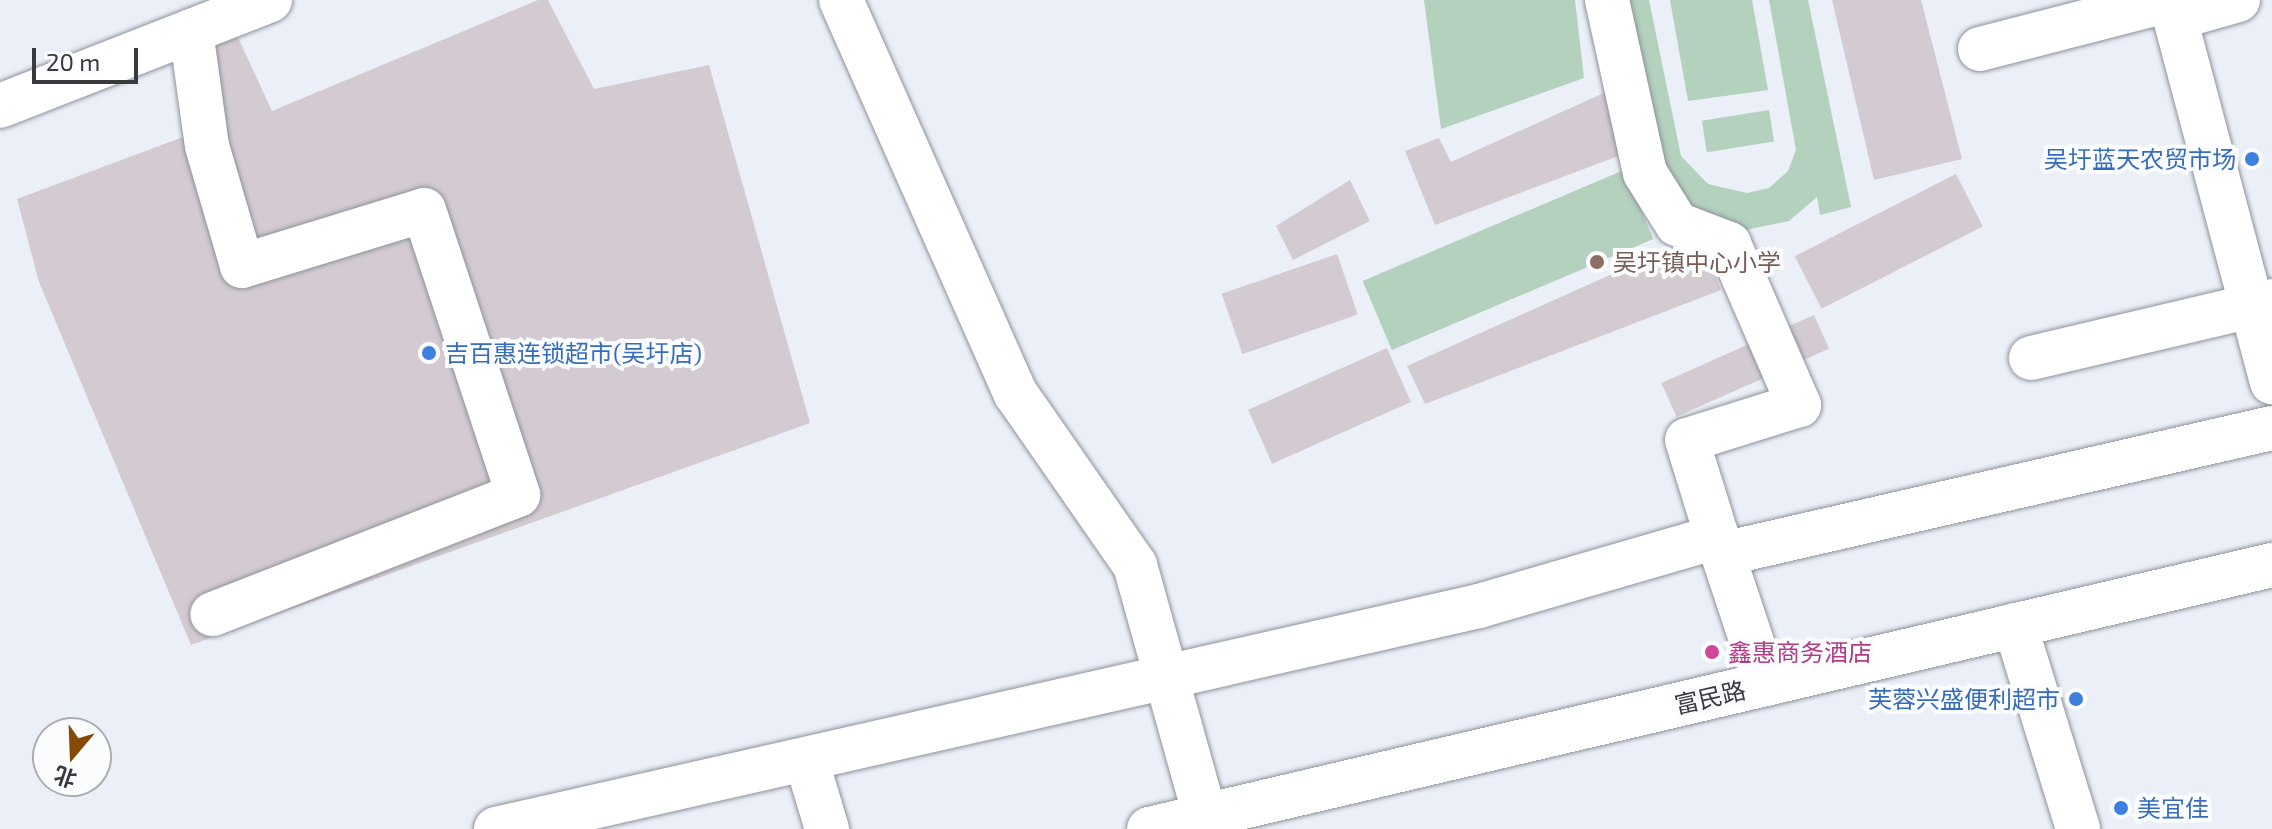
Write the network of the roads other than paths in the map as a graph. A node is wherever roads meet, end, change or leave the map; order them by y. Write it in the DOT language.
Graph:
graph roads {
  1 [pos="270,0"];
  2 [pos="841,0"];
  3 [pos="1607,0"];
  4 [pos="2238,0"];
  5 [pos="2172,9"];
  6 [pos="191,31"];
  7 [pos="1980,49"];
  8 [pos="0,106"];
  9 [pos="2262,304"];
  10 [pos="2031,358"];
  11 [pos="2272,382"];
  12 [pos="2272,428"];
  13 [pos="1720,545"];
  14 [pos="2272,565"];
  15 [pos="212,614"];
  16 [pos="2015,625"];
  17 [pos="1168,677"];
  18 [pos="1766,684"];
  19 [pos="806,759"];
  20 [pos="1205,816"];
  21 [pos="496,829"];
  22 [pos="827,829"];
  23 [pos="1149,829"];
  24 [pos="2078,829"];
  1 -- 6 [label="street"];
  2 -- 17 [label="street"];
  3 -- 13 [label="street"];
  4 -- 5 [label="street"];
  5 -- 7 [label="street"];
  5 -- 9 [label="street"];
  6 -- 8 [label="street"];
  6 -- 15 [label="street"];
  9 -- 10 [label="street"];
  9 -- 11 [label="street"];
  12 -- 13 [label="street"];
  13 -- 17 [label="street"];
  13 -- 18 [label="street"];
  14 -- 16 [label="street, 富民路"];
  16 -- 18 [label="street, 富民路"];
  16 -- 24 [label="street"];
  17 -- 19 [label="street"];
  17 -- 20 [label="street"];
  18 -- 20 [label="street, 富民路"];
  19 -- 21 [label="street"];
  19 -- 22 [label="street"];
  20 -- 23 [label="street, 富民路"];
}
